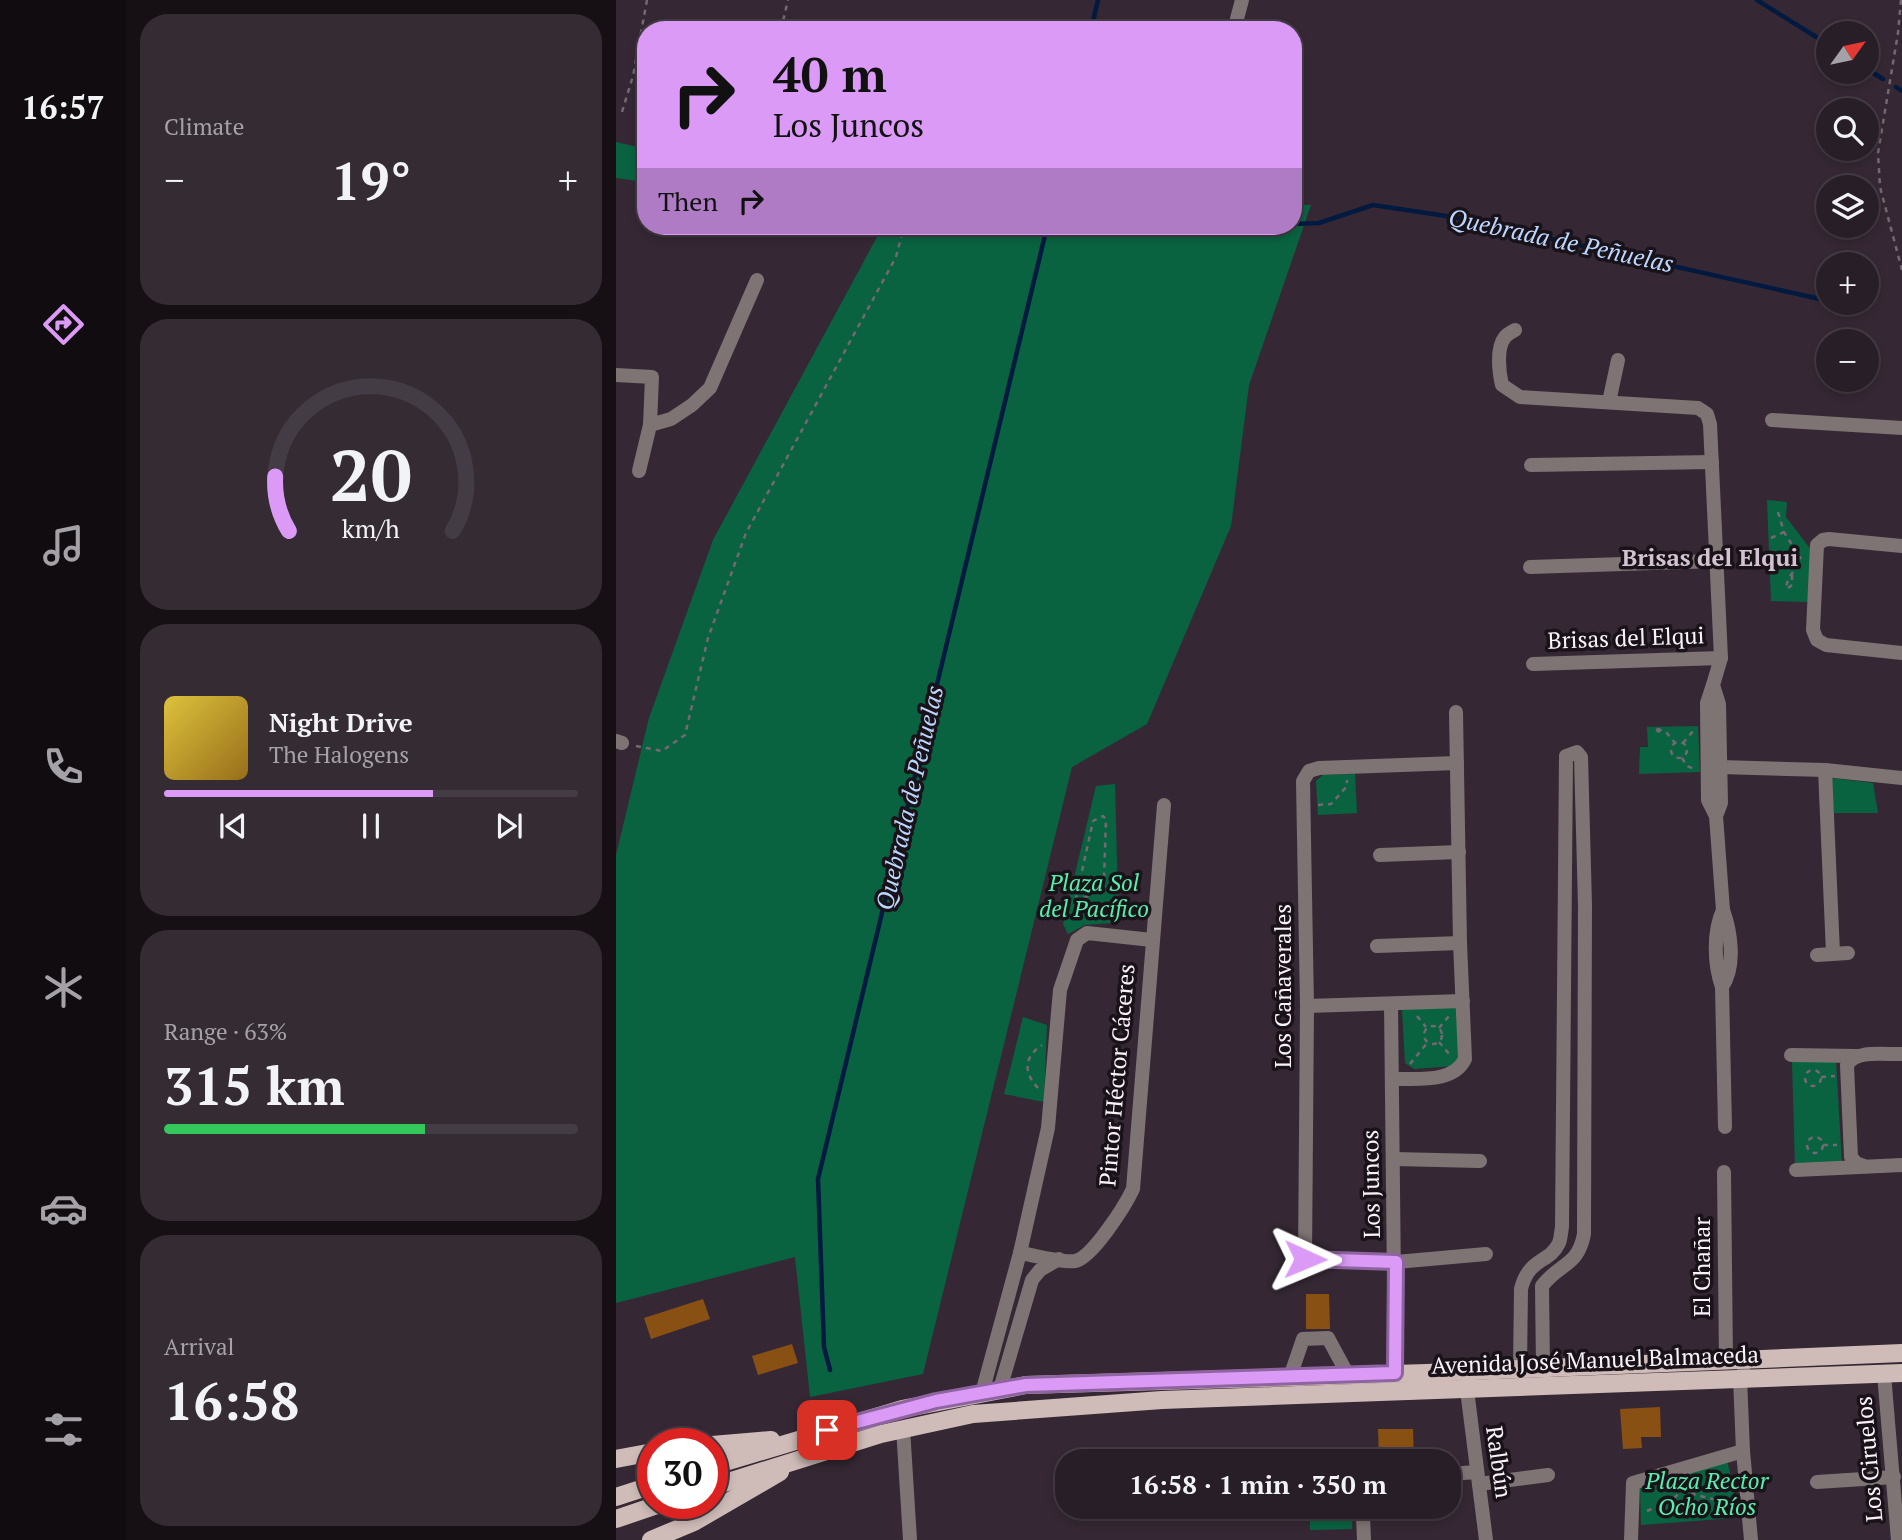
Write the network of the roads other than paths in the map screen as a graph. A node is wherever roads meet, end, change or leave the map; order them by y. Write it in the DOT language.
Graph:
graph roads {
  1 [pos="1242,0"];
  2 [pos="1236,21"];
  3 [pos="757,280"];
  4 [pos="1515,330"];
  5 [pos="1618,360"];
  6 [pos="616,375"];
  7 [pos="1609,402"];
  8 [pos="1772,420"];
  9 [pos="650,425"];
  10 [pos="1902,428"];
  11 [pos="1712,462"];
  12 [pos="1531,465"];
  13 [pos="639,471"];
  14 [pos="1902,546"];
  15 [pos="1716,561"];
  16 [pos="1530,567"];
  17 [pos="1902,653"];
  18 [pos="1721,658"];
  19 [pos="1533,664"];
  20 [pos="1713,685"];
  21 [pos="1456,712"];
  22 [pos="1457,763"];
  23 [pos="1720,767"];
  24 [pos="1825,770"];
  25 [pos="1902,778"];
  26 [pos="1164,805"];
  27 [pos="1716,816"];
  28 [pos="1459,852"];
  29 [pos="1381,855"];
  30 [pos="1564,904"];
  31 [pos="1585,905"];
  32 [pos="1152,940"];
  33 [pos="1461,943"];
  34 [pos="1377,946"];
  35 [pos="1817,955"];
  36 [pos="1463,1001"];
  37 [pos="1391,1004"];
  38 [pos="1307,1006"];
  39 [pos="1564,1031"];
  40 [pos="1585,1031"];
  41 [pos="1902,1054"];
  42 [pos="1791,1055"];
  43 [pos="1856,1056"];
  44 [pos="1395,1079"];
  45 [pos="1725,1127"];
  46 [pos="1394,1159"];
  47 [pos="1480,1161"];
  48 [pos="1902,1165"];
  49 [pos="1864,1166"];
  50 [pos="1796,1170"];
  51 [pos="1724,1172"];
  52 [pos="1563,1173"];
  53 [pos="1584,1174"];
  54 [pos="1020,1253"];
  55 [pos="1486,1254"];
  56 [pos="1059,1259"];
  57 [pos="1396,1262"];
  58 [pos="1902,1353"];
  59 [pos="1765,1358"];
  60 [pos="1726,1361"];
  61 [pos="1543,1367"];
  62 [pos="1520,1368"];
  63 [pos="1395,1373"];
  64 [pos="1893,1373"];
  65 [pos="1348,1375"];
  66 [pos="1290,1377"];
  67 [pos="1740,1378"];
  68 [pos="1000,1389"];
  69 [pos="1467,1390"];
  70 [pos="982,1392"];
  71 [pos="903,1428"];
  72 [pos="802,1437"];
  73 [pos="728,1444"];
  74 [pos="1743,1451"];
  75 [pos="637,1455"];
  76 [pos="804,1457"];
  77 [pos="616,1459"];
  78 [pos="728,1461"];
  79 [pos="1548,1475"];
  80 [pos="1461,1476"];
  81 [pos="1894,1477"];
  82 [pos="1478,1478"];
  83 [pos="728,1482"];
  84 [pos="1817,1482"];
  85 [pos="637,1490"];
  86 [pos="616,1497"];
  87 [pos="637,1512"];
  88 [pos="616,1519"];
  89 [pos="1364,1519"];
  90 [pos="651,1540"];
  91 [pos="910,1540"];
  92 [pos="1364,1540"];
  93 [pos="1486,1540"];
  94 [pos="1631,1540"];
  95 [pos="1751,1540"];
  96 [pos="1898,1540"];
  1 -- 2 [label="street"];
  3 -- 9 [label="street"];
  4 -- 7 [label="street"];
  5 -- 7 [label="street"];
  6 -- 9 [label="street"];
  7 -- 11 [label="street, Brisas del Elqui"];
  8 -- 10 [label="street"];
  9 -- 13 [label="street"];
  11 -- 12 [label="street"];
  11 -- 15 [label="street, Brisas del Elqui"];
  14 -- 17 [label="street"];
  15 -- 16 [label="street"];
  15 -- 18 [label="street, Brisas del Elqui"];
  18 -- 19 [label="street, Brisas del Elqui"];
  18 -- 20 [label="street, Brisas del Elqui"];
  20 -- 23 [label="street, Brisas del Elqui"];
  20 -- 27 [label="street, Brisas del Elqui"];
  21 -- 22 [label="street"];
  22 -- 28 [label="street"];
  22 -- 38 [label="street, Los Cañaverales"];
  23 -- 24 [label="street"];
  23 -- 27 [label="street, Brisas del Elqui"];
  24 -- 25 [label="street"];
  24 -- 35 [label="street"];
  26 -- 32 [label="street, Pintor Héctor Cáceres"];
  27 -- 45 [label="street, Brisas del Elqui"];
  28 -- 29 [label="street"];
  28 -- 33 [label="street"];
  30 -- 31 [label="street"];
  30 -- 31 [label="street"];
  30 -- 39 [label="street"];
  31 -- 40 [label="street"];
  32 -- 54 [label="street, Pintor Héctor Cáceres"];
  32 -- 56 [label="street, Pintor Héctor Cáceres"];
  33 -- 34 [label="street"];
  33 -- 36 [label="street"];
  36 -- 37 [label="street"];
  36 -- 44 [label="street"];
  37 -- 38 [label="street"];
  37 -- 44 [label="street, Los Juncos"];
  38 -- 57 [label="street, Los Cañaverales"];
  39 -- 40 [label="street"];
  39 -- 52 [label="street"];
  40 -- 53 [label="street"];
  41 -- 43 [label="street"];
  42 -- 43 [label="street"];
  43 -- 49 [label="street"];
  44 -- 46 [label="street, Los Juncos"];
  46 -- 47 [label="street"];
  46 -- 57 [label="street, Los Juncos"];
  48 -- 49 [label="street"];
  49 -- 50 [label="street"];
  51 -- 60 [label="street, El Chañar"];
  52 -- 53 [label="street"];
  52 -- 62 [label="street"];
  53 -- 61 [label="street"];
  54 -- 56 [label="street, Pintor Héctor Cáceres"];
  54 -- 70 [label="street"];
  55 -- 57 [label="street"];
  56 -- 68 [label="street, Pintor Héctor Cáceres"];
  57 -- 63 [label="street, Los Juncos"];
  58 -- 59 [label="main road, Avenida José Manuel Balmaceda"];
  59 -- 60 [label="main road, Avenida José Manuel Balmaceda"];
  59 -- 67 [label="street"];
  60 -- 61 [label="main road, Avenida José Manuel Balmaceda"];
  61 -- 62 [label="main road, Avenida José Manuel Balmaceda"];
  62 -- 63 [label="main road, Avenida José Manuel Balmaceda"];
  63 -- 65 [label="main road, Avenida José Manuel Balmaceda"];
  64 -- 67 [label="main road, Avenida José Manuel Balmaceda"];
  64 -- 81 [label="street, Los Ciruelos"];
  65 -- 66 [label="main road, Avenida José Manuel Balmaceda"];
  65 -- 66 [label="street"];
  66 -- 68 [label="main road, Avenida José Manuel Balmaceda"];
  67 -- 69 [label="main road, Avenida José Manuel Balmaceda"];
  67 -- 74 [label="street"];
  68 -- 70 [label="main road, Avenida José Manuel Balmaceda"];
  69 -- 71 [label="main road, Avenida José Manuel Balmaceda"];
  69 -- 82 [label="street, Ralbún"];
  70 -- 72 [label="main road, Avenida José Manuel Balmaceda"];
  71 -- 76 [label="main road, Avenida José Manuel Balmaceda"];
  71 -- 91 [label="street"];
  72 -- 73 [label="main road"];
  72 -- 78 [label="main road, Avenida José Manuel Balmaceda"];
  74 -- 94 [label="street"];
  74 -- 95 [label="street"];
  75 -- 77 [label="main road"];
  76 -- 83 [label="main road, Avenida José Manuel Balmaceda"];
  76 -- 90 [label="main road"];
  79 -- 82 [label="street"];
  80 -- 82 [label="street"];
  81 -- 84 [label="street"];
  81 -- 96 [label="street, Los Ciruelos"];
  82 -- 93 [label="street, Ralbún"];
  85 -- 86 [label="main road"];
  87 -- 88 [label="main road"];
  89 -- 92 [label="street"];
}
